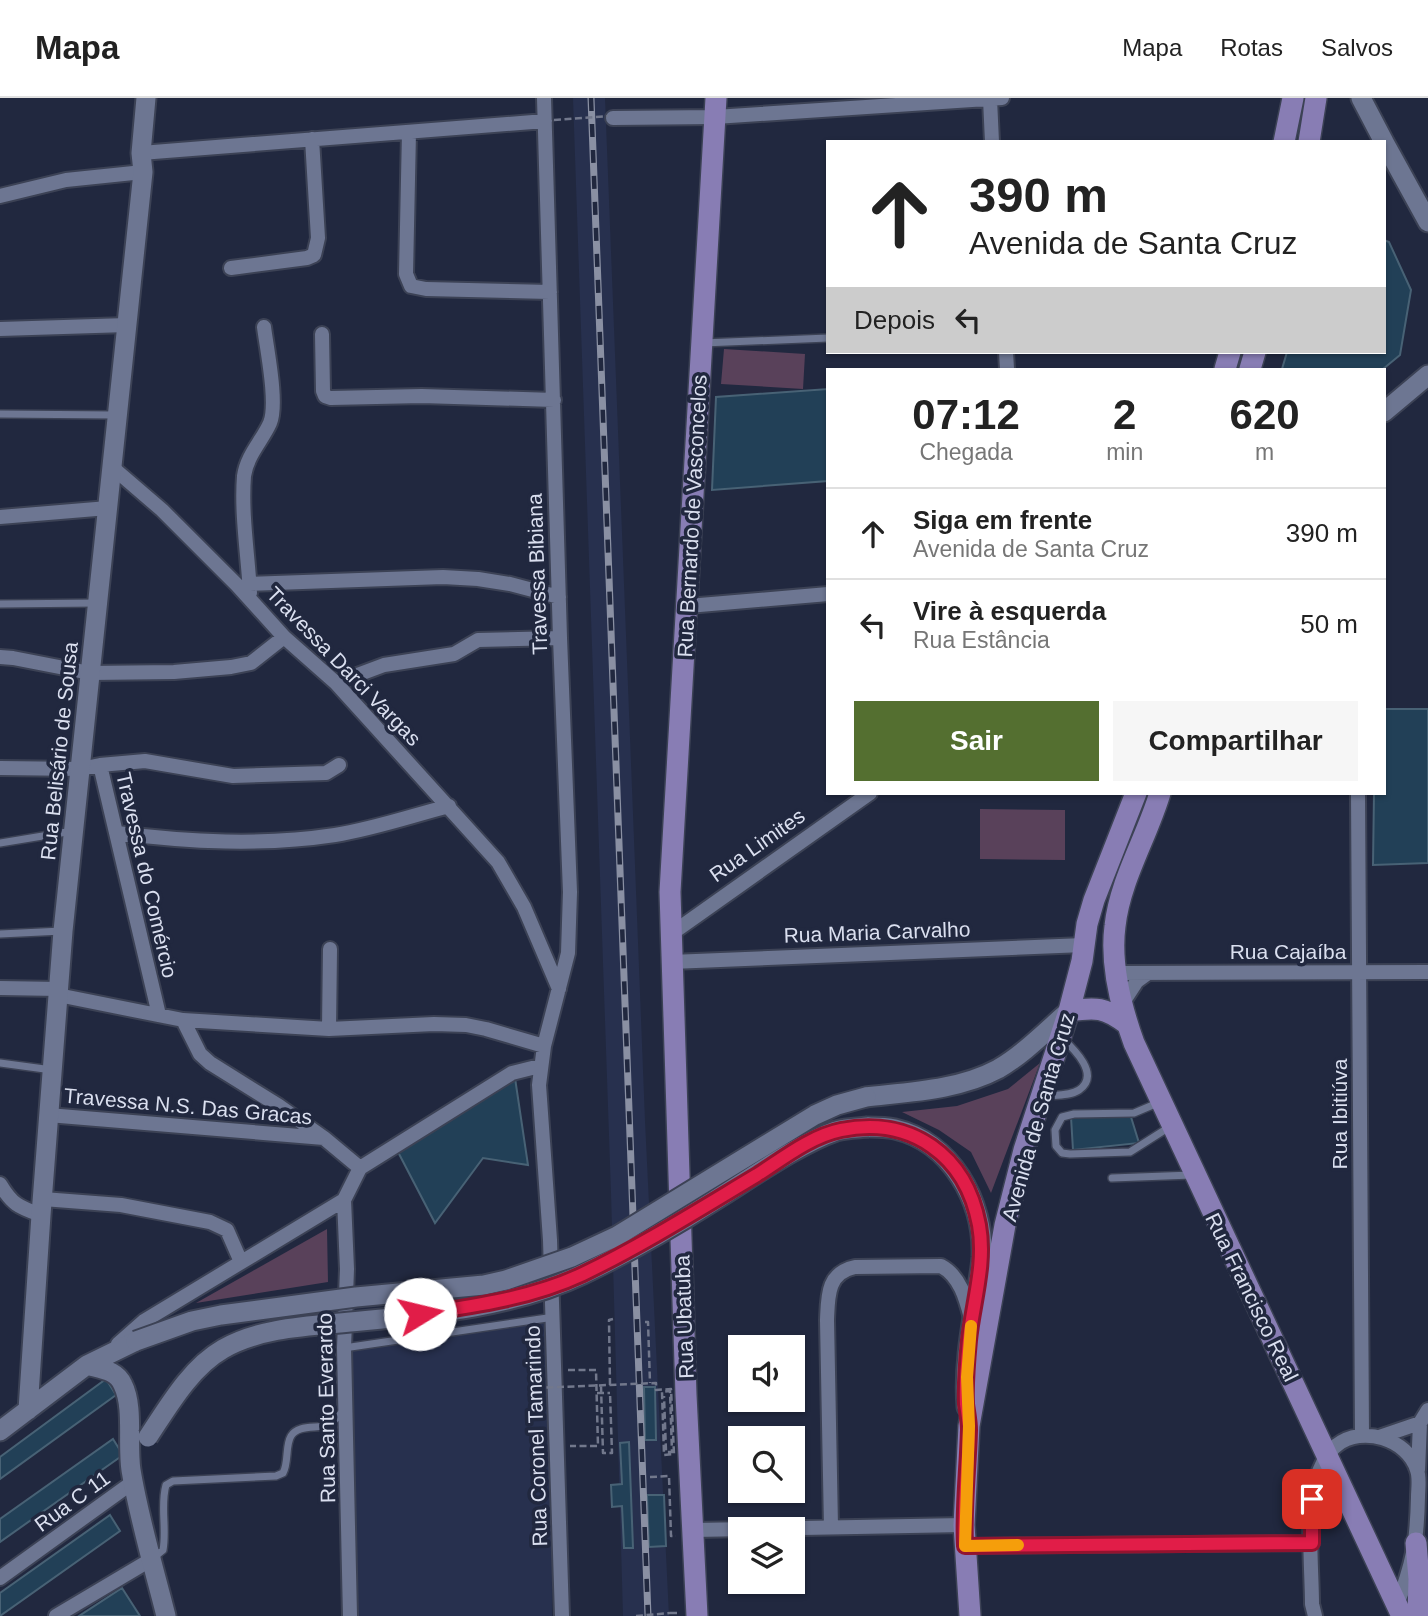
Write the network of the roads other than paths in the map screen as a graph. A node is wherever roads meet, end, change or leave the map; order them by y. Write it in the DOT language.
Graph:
graph roads {
  1 [pos="146,98"];
  2 [pos="544,98"];
  3 [pos="1002,98"];
  4 [pos="1293,98"];
  5 [pos="1316,98"];
  6 [pos="1361,98"];
  7 [pos="990,99"];
  8 [pos="715,108"];
  9 [pos="611,117"];
  10 [pos="550,120"];
  11 [pos="409,132"];
  12 [pos="313,139"];
  13 [pos="992,140"];
  14 [pos="1284,140"];
  15 [pos="1309,140"];
  16 [pos="1383,140"];
  17 [pos="1386,146"];
  18 [pos="142,162"];
  19 [pos="1386,169"];
  20 [pos="1403,178"];
  21 [pos="0,196"];
  22 [pos="1427,218"];
  23 [pos="232,268"];
  24 [pos="550,292"];
  25 [pos="127,324"];
  26 [pos="264,327"];
  27 [pos="0,329"];
  28 [pos="322,334"];
  29 [pos="826,338"];
  30 [pos="702,344"];
  31 [pos="1428,375"];
  32 [pos="554,400"];
  33 [pos="1386,410"];
  34 [pos="0,414"];
  35 [pos="118,415"];
  36 [pos="112,467"];
  37 [pos="108,508"];
  38 [pos="0,517"];
  39 [pos="250,584"];
  40 [pos="826,594"];
  41 [pos="559,597"];
  42 [pos="251,602"];
  43 [pos="98,603"];
  44 [pos="0,604"];
  45 [pos="688,606"];
  46 [pos="284,637"];
  47 [pos="560,638"];
  48 [pos="0,657"];
  49 [pos="90,673"];
  50 [pos="336,683"];
  51 [pos="339,765"];
  52 [pos="90,767"];
  53 [pos="0,768"];
  54 [pos="867,795"];
  55 [pos="1135,795"];
  56 [pos="1159,795"];
  57 [pos="1358,795"];
  58 [pos="449,806"];
  59 [pos="74,831"];
  60 [pos="117,833"];
  61 [pos="0,844"];
  62 [pos="63,931"];
  63 [pos="0,934"];
  64 [pos="671,934"];
  65 [pos="1084,945"];
  66 [pos="330,949"];
  67 [pos="671,962"];
  68 [pos="1359,972"];
  69 [pos="1428,972"];
  70 [pos="1117,973"];
  71 [pos="1148,973"];
  72 [pos="0,988"];
  73 [pos="559,989"];
  74 [pos="58,992"];
  75 [pos="1069,1011"];
  76 [pos="1124,1014"];
  77 [pos="159,1015"];
  78 [pos="183,1020"];
  79 [pos="330,1029"];
  80 [pos="1062,1038"];
  81 [pos="544,1046"];
  82 [pos="0,1063"];
  83 [pos="540,1066"];
  84 [pos="53,1070"];
  85 [pos="1041,1096"];
  86 [pos="1160,1102"];
  87 [pos="48,1115"];
  88 [pos="1171,1125"];
  89 [pos="324,1138"];
  90 [pos="360,1168"];
  91 [pos="1194,1175"];
  92 [pos="1112,1178"];
  93 [pos="0,1184"];
  94 [pos="344,1199"];
  95 [pos="42,1207"];
  96 [pos="241,1262"];
  97 [pos="554,1317"];
  98 [pos="972,1322"];
  99 [pos="344,1348"];
  100 [pos="106,1354"];
  101 [pos="87,1365"];
  102 [pos="345,1407"];
  103 [pos="29,1410"];
  104 [pos="1424,1417"];
  105 [pos="969,1426"];
  106 [pos="0,1431"];
  107 [pos="1362,1436"];
  108 [pos="1378,1437"];
  109 [pos="1328,1455"];
  110 [pos="1418,1472"];
  111 [pos="132,1474"];
  112 [pos="831,1527"];
  113 [pos="693,1530"];
  114 [pos="965,1535"];
  115 [pos="1420,1536"];
  116 [pos="1312,1543"];
  117 [pos="152,1559"];
  118 [pos="0,1578"];
  119 [pos="1397,1612"];
  120 [pos="688,1614"];
  121 [pos="1314,1614"];
  122 [pos="56,1616"];
  123 [pos="166,1616"];
  124 [pos="350,1616"];
  125 [pos="562,1616"];
  126 [pos="970,1616"];
  127 [pos="1418,1616"];
  1 -- 18 [label="main road, Rua Belisário de Sousa"];
  2 -- 10 [label="street, Travessa Bibiana"];
  3 -- 7 [label="street"];
  4 -- 14 [label="main road"];
  5 -- 15 [label="main road"];
  6 -- 16 [label="main road"];
  7 -- 8 [label="street"];
  7 -- 13 [label="street"];
  8 -- 9 [label="street"];
  8 -- 30 [label="main road, Rua Bernardo de Vasconcelos"];
  10 -- 11 [label="street"];
  10 -- 24 [label="street, Travessa Bibiana"];
  11 -- 12 [label="street"];
  11 -- 24 [label="street"];
  12 -- 18 [label="street"];
  12 -- 23 [label="street"];
  17 -- 20 [label="main road"];
  18 -- 21 [label="street"];
  18 -- 25 [label="main road, Rua Belisário de Sousa"];
  19 -- 20 [label="main road"];
  20 -- 22 [label="main road"];
  24 -- 32 [label="street, Travessa Bibiana"];
  25 -- 27 [label="street"];
  25 -- 35 [label="main road, Rua Belisário de Sousa"];
  26 -- 39 [label="street"];
  28 -- 32 [label="street"];
  29 -- 30 [label="lane"];
  30 -- 45 [label="main road, Rua Bernardo de Vasconcelos"];
  31 -- 33 [label="main road"];
  32 -- 41 [label="street, Travessa Bibiana"];
  34 -- 35 [label="lane"];
  35 -- 36 [label="main road, Rua Belisário de Sousa"];
  36 -- 37 [label="main road, Rua Belisário de Sousa"];
  36 -- 42 [label="street, Travessa Darci Vargas"];
  37 -- 38 [label="street"];
  37 -- 43 [label="main road, Rua Belisário de Sousa"];
  39 -- 41 [label="street"];
  39 -- 42 [label="street"];
  40 -- 45 [label="street"];
  41 -- 47 [label="street, Travessa Bibiana"];
  42 -- 46 [label="street, Travessa Darci Vargas"];
  43 -- 44 [label="lane"];
  43 -- 49 [label="main road, Rua Belisário de Sousa"];
  45 -- 64 [label="main road, Rua Bernardo de Vasconcelos"];
  46 -- 49 [label="street"];
  46 -- 50 [label="street, Travessa Darci Vargas"];
  47 -- 50 [label="street"];
  47 -- 73 [label="street, Travessa Bibiana"];
  48 -- 49 [label="street"];
  49 -- 52 [label="main road, Rua Belisário de Sousa"];
  50 -- 58 [label="street, Travessa Darci Vargas"];
  51 -- 52 [label="street"];
  52 -- 53 [label="street"];
  52 -- 59 [label="main road, Rua Belisário de Sousa"];
  52 -- 60 [label="street, Travessa do Comércio"];
  54 -- 64 [label="street, Rua Limites"];
  55 -- 65 [label="main road, Avenida de Santa Cruz"];
  56 -- 70 [label="main road"];
  57 -- 68 [label="street, Rua Ibitiúva"];
  58 -- 60 [label="street"];
  58 -- 73 [label="street, Travessa Darci Vargas"];
  59 -- 61 [label="lane"];
  59 -- 62 [label="main road, Rua Belisário de Sousa"];
  60 -- 77 [label="street, Travessa do Comércio"];
  62 -- 63 [label="lane"];
  62 -- 74 [label="main road, Rua Belisário de Sousa"];
  64 -- 67 [label="main road, Rua Ubatuba"];
  65 -- 67 [label="street, Rua Maria Carvalho"];
  65 -- 75 [label="main road, Avenida de Santa Cruz"];
  66 -- 79 [label="street"];
  67 -- 113 [label="main road, Rua Ubatuba"];
  68 -- 69 [label="street, Rua Cajaíba"];
  68 -- 71 [label="street, Rua Cajaíba"];
  68 -- 107 [label="street, Rua Ibitiúva"];
  70 -- 71 [label="street, Rua Cajaíba"];
  70 -- 76 [label="main road, Rua Francisco Real"];
  71 -- 76 [label="street"];
  72 -- 74 [label="street"];
  73 -- 81 [label="street, Travessa Bibiana"];
  74 -- 77 [label="street"];
  74 -- 84 [label="main road, Rua Belisário de Sousa"];
  75 -- 76 [label="main road"];
  75 -- 80 [label="main road, Avenida de Santa Cruz"];
  75 -- 100 [label="main road, bridge"];
  76 -- 86 [label="main road, Rua Francisco Real"];
  77 -- 78 [label="street"];
  78 -- 79 [label="street"];
  78 -- 89 [label="street"];
  79 -- 81 [label="street"];
  80 -- 85 [label="main road, Avenida de Santa Cruz"];
  80 -- 85 [label="lane"];
  81 -- 83 [label="street, Rua Coronel Tamarindo"];
  82 -- 84 [label="lane"];
  83 -- 90 [label="street"];
  83 -- 97 [label="street, Rua Coronel Tamarindo"];
  84 -- 87 [label="main road, Rua Belisário de Sousa"];
  85 -- 105 [label="main road, Avenida de Santa Cruz"];
  86 -- 88 [label="main road, Rua Francisco Real"];
  86 -- 88 [label="lane"];
  87 -- 89 [label="street, Travessa N.S. Das Gracas"];
  87 -- 95 [label="main road, Rua Belisário de Sousa"];
  88 -- 91 [label="main road, Rua Francisco Real"];
  89 -- 90 [label="street"];
  90 -- 94 [label="street"];
  91 -- 92 [label="lane"];
  91 -- 109 [label="main road, Rua Francisco Real"];
  93 -- 95 [label="street"];
  94 -- 96 [label="street"];
  94 -- 99 [label="street, Rua Santo Everardo"];
  95 -- 96 [label="street"];
  95 -- 103 [label="main road, Rua Belisário de Sousa"];
  96 -- 100 [label="street"];
  97 -- 99 [label="lane"];
  97 -- 125 [label="street, Rua Coronel Tamarindo"];
  98 -- 105 [label="main road"];
  98 -- 111 [label="main road, bridge"];
  98 -- 112 [label="street"];
  99 -- 102 [label="street, Rua Santo Everardo"];
  100 -- 101 [label="main road"];
  101 -- 103 [label="main road"];
  101 -- 111 [label="main road"];
  102 -- 117 [label="lane"];
  102 -- 124 [label="street, Rua Santo Everardo"];
  103 -- 106 [label="main road"];
  104 -- 108 [label="street"];
  104 -- 110 [label="street"];
  105 -- 114 [label="main road, Avenida de Santa Cruz"];
  107 -- 108 [label="street"];
  107 -- 109 [label="street"];
  108 -- 110 [label="street"];
  109 -- 116 [label="street"];
  109 -- 119 [label="main road, Rua Francisco Real"];
  110 -- 115 [label="street"];
  111 -- 117 [label="main road"];
  111 -- 118 [label="street, Rua C 11"];
  112 -- 113 [label="street"];
  112 -- 114 [label="street"];
  113 -- 120 [label="main road, Rua Ubatuba"];
  114 -- 116 [label="street"];
  114 -- 126 [label="main road, Avenida de Santa Cruz"];
  115 -- 119 [label="street"];
  115 -- 127 [label="main road"];
  116 -- 121 [label="street"];
  117 -- 122 [label="street"];
  117 -- 123 [label="main road"];
}
